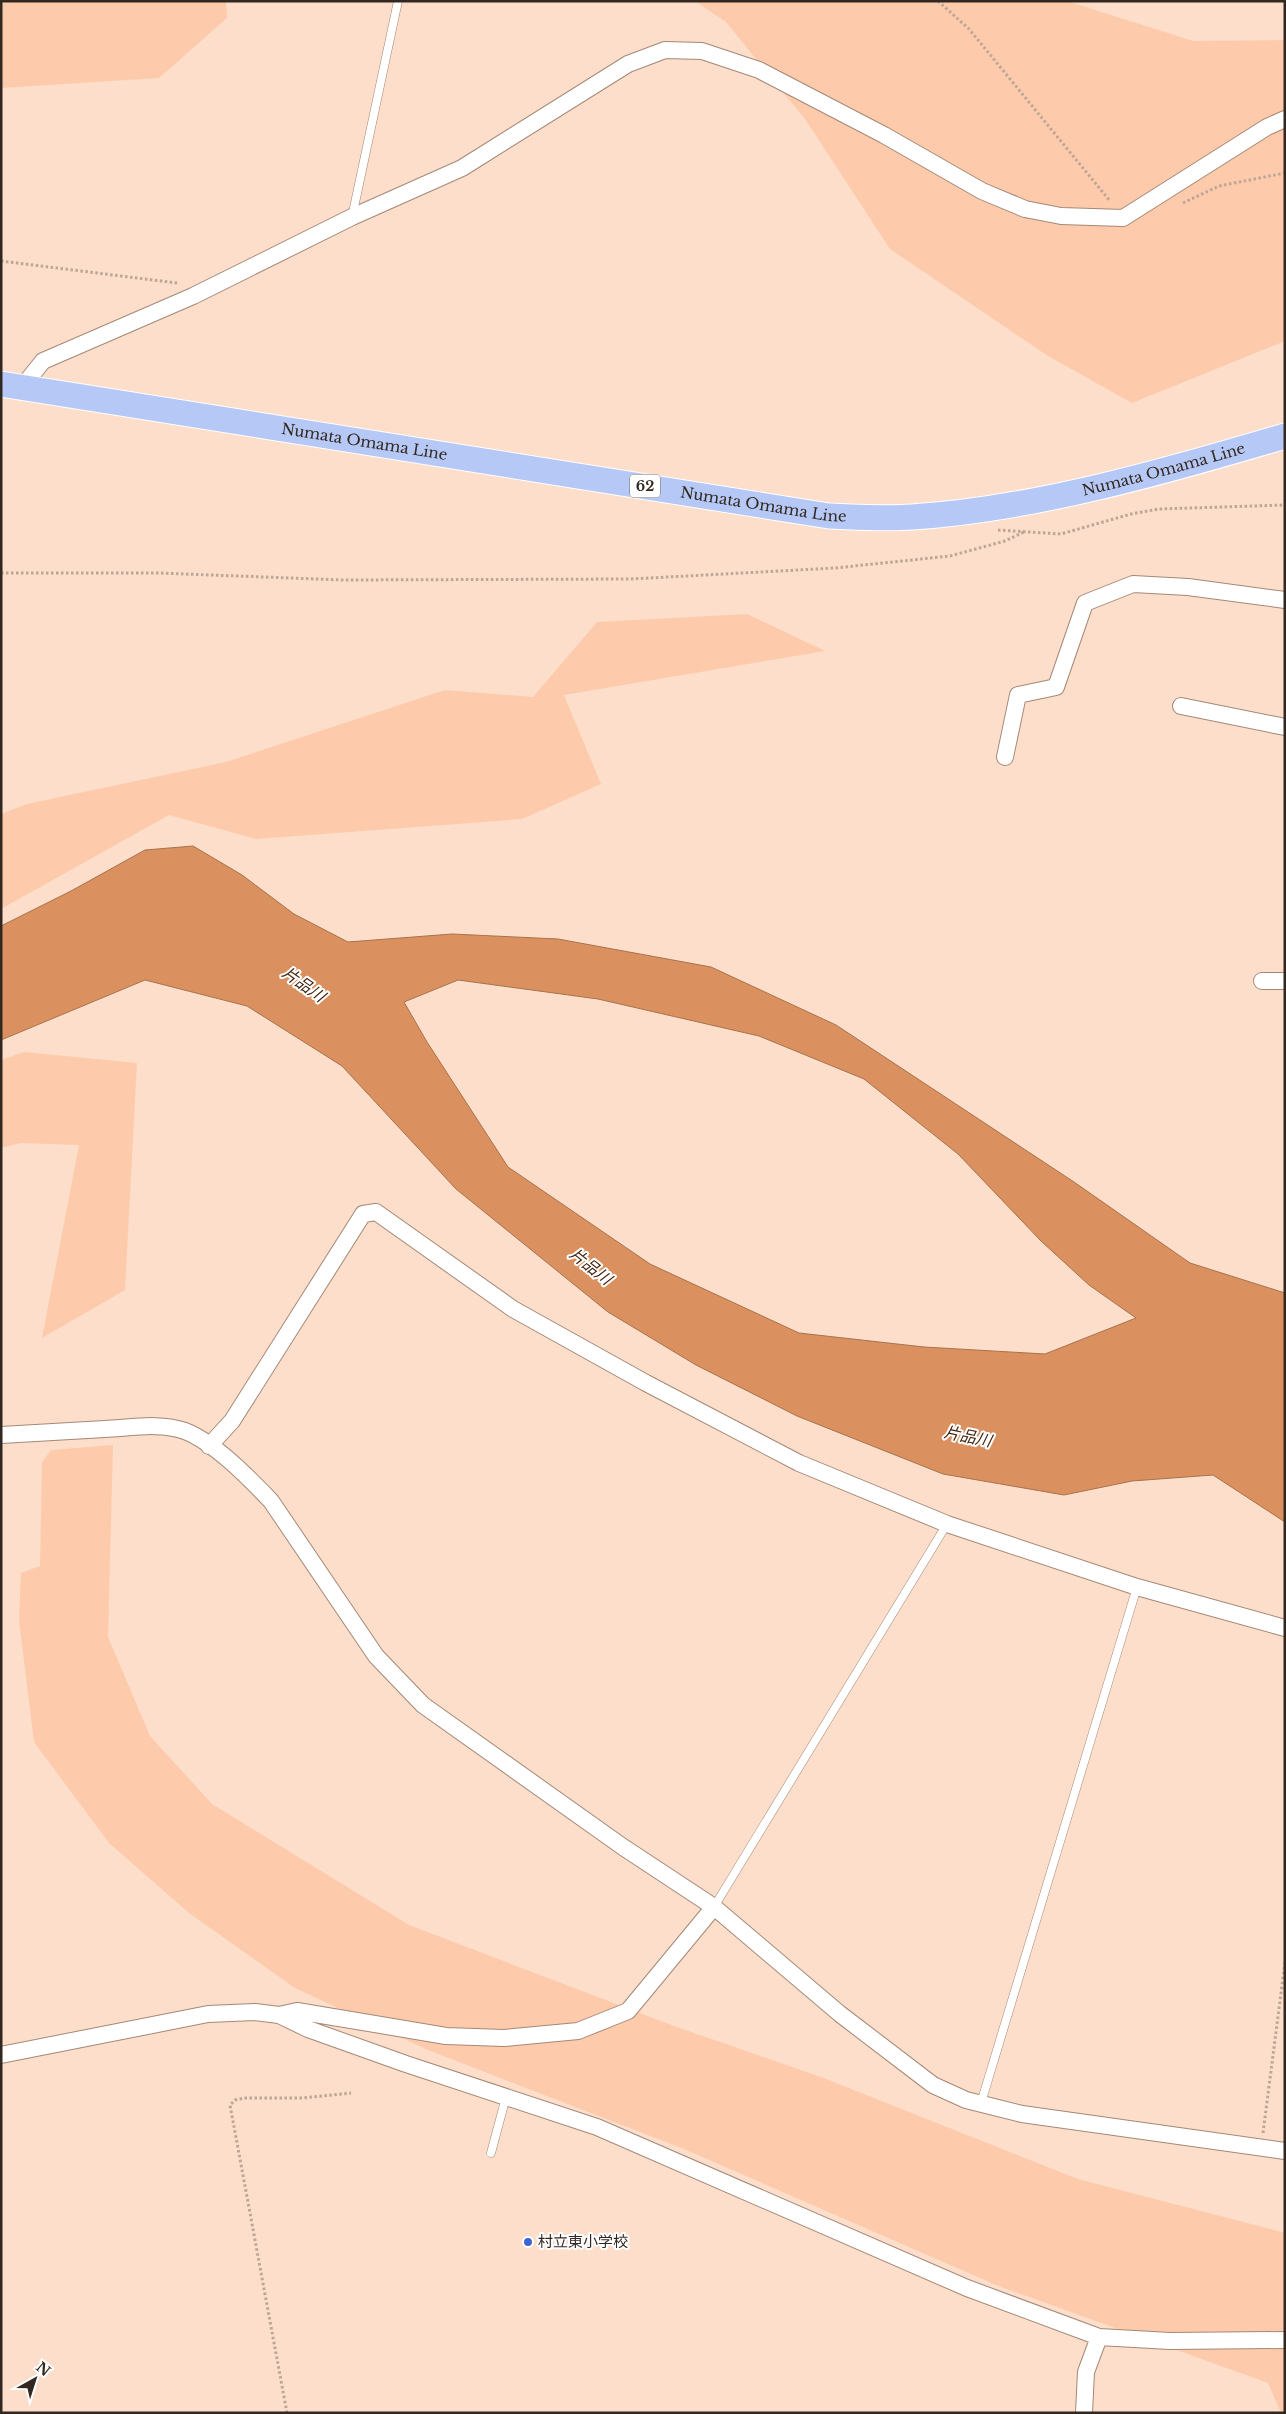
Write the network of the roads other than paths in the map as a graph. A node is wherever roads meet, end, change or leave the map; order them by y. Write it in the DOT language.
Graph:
graph roads {
  1 [pos="398,1"];
  2 [pos="1285,119"];
  3 [pos="352,217"];
  4 [pos="12,385"];
  5 [pos="1285,436"];
  6 [pos="1285,600"];
  7 [pos="1181,706"];
  8 [pos="1285,727"];
  9 [pos="1005,757"];
  10 [pos="1262,981"];
  11 [pos="1285,981"];
  12 [pos="1,1434"];
  13 [pos="209,1446"];
  14 [pos="947,1524"];
  15 [pos="1137,1587"];
  16 [pos="1285,1628"];
  17 [pos="714,1907"];
  18 [pos="279,2015"];
  19 [pos="1,2055"];
  20 [pos="506,2095"];
  21 [pos="981,2103"];
  22 [pos="1285,2151"];
  23 [pos="491,2153"];
  24 [pos="1099,2337"];
  25 [pos="1285,2340"];
  26 [pos="1084,2413"];
  1 -- 3 [label="lane"];
  2 -- 3 [label="street"];
  3 -- 4 [label="street"];
  4 -- 5 [label="main road, Numata Omama Line / 62"];
  6 -- 9 [label="street"];
  7 -- 8 [label="street"];
  10 -- 11 [label="street"];
  12 -- 13 [label="street"];
  13 -- 14 [label="street"];
  13 -- 17 [label="street"];
  14 -- 15 [label="street"];
  14 -- 17 [label="lane"];
  15 -- 16 [label="street"];
  15 -- 21 [label="lane"];
  17 -- 18 [label="street"];
  17 -- 21 [label="street"];
  18 -- 19 [label="street"];
  18 -- 20 [label="street"];
  20 -- 23 [label="lane"];
  20 -- 24 [label="street"];
  21 -- 22 [label="street"];
  24 -- 25 [label="street"];
  24 -- 26 [label="street"];
}
